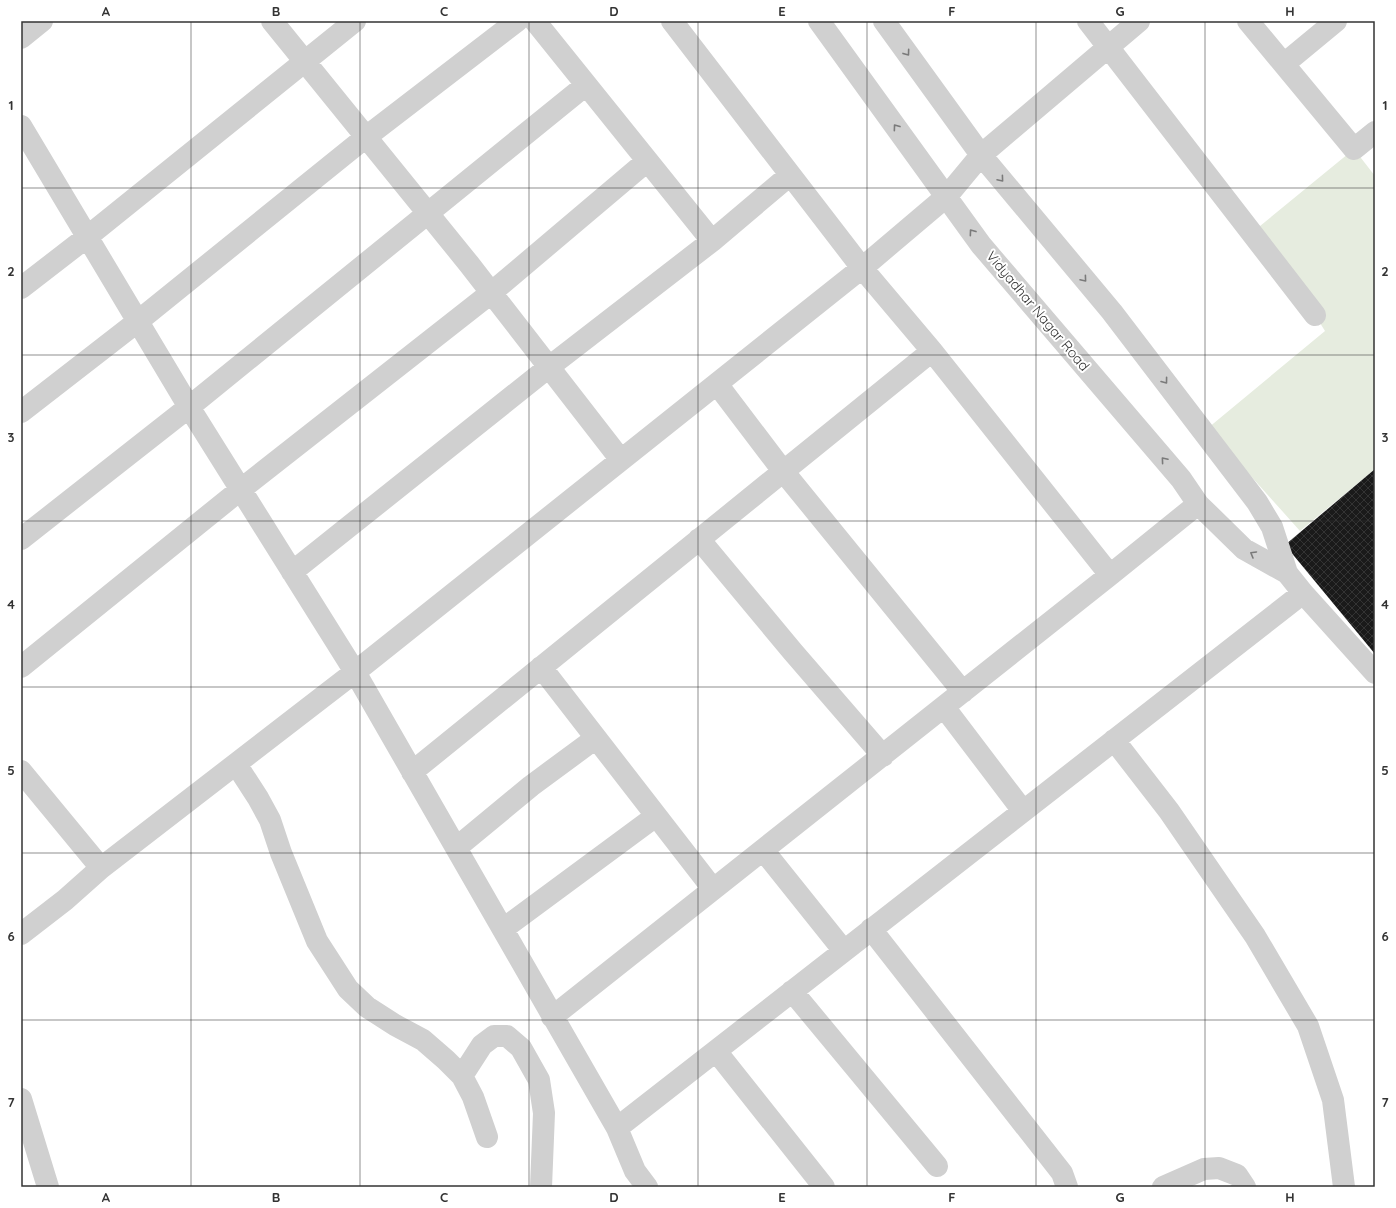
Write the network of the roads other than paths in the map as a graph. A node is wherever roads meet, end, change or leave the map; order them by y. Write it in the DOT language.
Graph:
graph roads {
  1 [pos="42,21"];
  2 [pos="272,21"];
  3 [pos="355,21"];
  4 [pos="517,21"];
  5 [pos="535,21"];
  6 [pos="672,21"];
  7 [pos="819,21"];
  8 [pos="884,21"];
  9 [pos="1088,21"];
  10 [pos="1138,21"];
  11 [pos="1248,21"];
  12 [pos="1336,21"];
  13 [pos="21,38"];
  14 [pos="1108,46"];
  15 [pos="304,61"];
  16 [pos="1284,64"];
  17 [pos="586,85"];
  18 [pos="21,126"];
  19 [pos="1375,132"];
  20 [pos="366,137"];
  21 [pos="27,153"];
  22 [pos="981,155"];
  23 [pos="648,161"];
  24 [pos="790,175"];
  25 [pos="947,196"];
  26 [pos="428,214"];
  27 [pos="87,237"];
  28 [pos="712,241"];
  29 [pos="862,268"];
  30 [pos="21,288"];
  31 [pos="491,293"];
  32 [pos="1315,315"];
  33 [pos="137,322"];
  34 [pos="932,351"];
  35 [pos="549,367"];
  36 [pos="717,384"];
  37 [pos="189,407"];
  38 [pos="21,412"];
  39 [pos="621,460"];
  40 [pos="783,471"];
  41 [pos="240,490"];
  42 [pos="1198,504"];
  43 [pos="21,539"];
  44 [pos="699,539"];
  45 [pos="292,572"];
  46 [pos="1287,573"];
  47 [pos="1110,575"];
  48 [pos="1303,593"];
  49 [pos="21,667"];
  50 [pos="541,668"];
  51 [pos="355,672"];
  52 [pos="1375,673"];
  53 [pos="963,692"];
  54 [pos="944,707"];
  55 [pos="596,738"];
  56 [pos="1114,740"];
  57 [pos="883,756"];
  58 [pos="236,764"];
  59 [pos="21,771"];
  60 [pos="412,772"];
  61 [pos="1023,811"];
  62 [pos="656,816"];
  63 [pos="456,848"];
  64 [pos="763,850"];
  65 [pos="101,868"];
  66 [pos="714,889"];
  67 [pos="503,929"];
  68 [pos="871,929"];
  69 [pos="21,934"];
  70 [pos="844,951"];
  71 [pos="792,991"];
  72 [pos="552,1016"];
  73 [pos="716,1051"];
  74 [pos="462,1076"];
  75 [pos="21,1100"];
  76 [pos="617,1128"];
  77 [pos="487,1137"];
  78 [pos="937,1166"];
  79 [pos="48,1187"];
  80 [pos="541,1187"];
  81 [pos="647,1187"];
  82 [pos="824,1187"];
  83 [pos="1067,1187"];
  84 [pos="1163,1187"];
  85 [pos="1245,1187"];
  86 [pos="1344,1187"];
  1 -- 13 [label="street"];
  2 -- 15 [label="street"];
  3 -- 15 [label="street"];
  4 -- 20 [label="street"];
  5 -- 17 [label="street"];
  6 -- 24 [label="street"];
  25 -- 7 [label="street, Vidyadhar Nagar Road, one-way"];
  8 -- 22 [label="street, Vidyadhar Nagar Road, one-way"];
  9 -- 14 [label="street"];
  10 -- 14 [label="street"];
  11 -- 16 [label="street"];
  12 -- 16 [label="street"];
  14 -- 22 [label="street"];
  14 -- 32 [label="street"];
  15 -- 20 [label="street"];
  15 -- 27 [label="street"];
  16 -- 19 [label="street"];
  17 -- 23 [label="street"];
  17 -- 26 [label="street"];
  18 -- 21 [label="street"];
  20 -- 26 [label="street"];
  20 -- 33 [label="street"];
  21 -- 27 [label="street"];
  22 -- 25 [label="street"];
  22 -- 46 [label="street, Vidyadhar Nagar Road, one-way"];
  23 -- 28 [label="street"];
  23 -- 31 [label="street"];
  24 -- 28 [label="street"];
  24 -- 29 [label="street"];
  25 -- 29 [label="street"];
  42 -- 25 [label="street, Vidyadhar Nagar Road, one-way"];
  26 -- 31 [label="street"];
  26 -- 37 [label="street"];
  27 -- 30 [label="street"];
  27 -- 33 [label="street"];
  28 -- 35 [label="street"];
  29 -- 34 [label="street"];
  29 -- 36 [label="street"];
  31 -- 35 [label="street"];
  31 -- 41 [label="street"];
  33 -- 37 [label="street"];
  33 -- 38 [label="street"];
  34 -- 40 [label="street"];
  34 -- 47 [label="street"];
  35 -- 39 [label="street"];
  35 -- 45 [label="street"];
  36 -- 39 [label="street"];
  36 -- 40 [label="street"];
  37 -- 41 [label="street"];
  37 -- 43 [label="street"];
  39 -- 51 [label="street"];
  40 -- 44 [label="street"];
  40 -- 53 [label="street"];
  41 -- 45 [label="street"];
  41 -- 49 [label="street"];
  46 -- 42 [label="street, Vidyadhar Nagar Road, one-way"];
  42 -- 47 [label="street"];
  44 -- 50 [label="street"];
  44 -- 57 [label="street"];
  45 -- 51 [label="street"];
  46 -- 48 [label="street, Vidyadhar Nagar Road"];
  47 -- 53 [label="street"];
  48 -- 52 [label="street, Vidyadhar Nagar Road"];
  48 -- 56 [label="street"];
  50 -- 55 [label="street"];
  50 -- 60 [label="street"];
  51 -- 58 [label="street"];
  51 -- 60 [label="street"];
  53 -- 54 [label="street"];
  54 -- 57 [label="street"];
  54 -- 61 [label="street"];
  55 -- 62 [label="street"];
  55 -- 63 [label="street"];
  56 -- 61 [label="street"];
  56 -- 86 [label="street"];
  57 -- 64 [label="street"];
  58 -- 65 [label="street"];
  58 -- 74 [label="street"];
  59 -- 65 [label="street"];
  60 -- 63 [label="street"];
  61 -- 68 [label="street"];
  62 -- 66 [label="street"];
  62 -- 67 [label="street"];
  63 -- 67 [label="street"];
  64 -- 66 [label="street"];
  64 -- 70 [label="street"];
  65 -- 69 [label="street"];
  66 -- 72 [label="street"];
  67 -- 72 [label="street"];
  68 -- 70 [label="street"];
  68 -- 83 [label="street"];
  70 -- 71 [label="street"];
  71 -- 73 [label="street"];
  71 -- 78 [label="street"];
  72 -- 76 [label="street"];
  73 -- 76 [label="street"];
  73 -- 82 [label="street"];
  74 -- 77 [label="street"];
  74 -- 80 [label="street"];
  75 -- 79 [label="street"];
  76 -- 81 [label="street"];
  84 -- 85 [label="street"];
}
